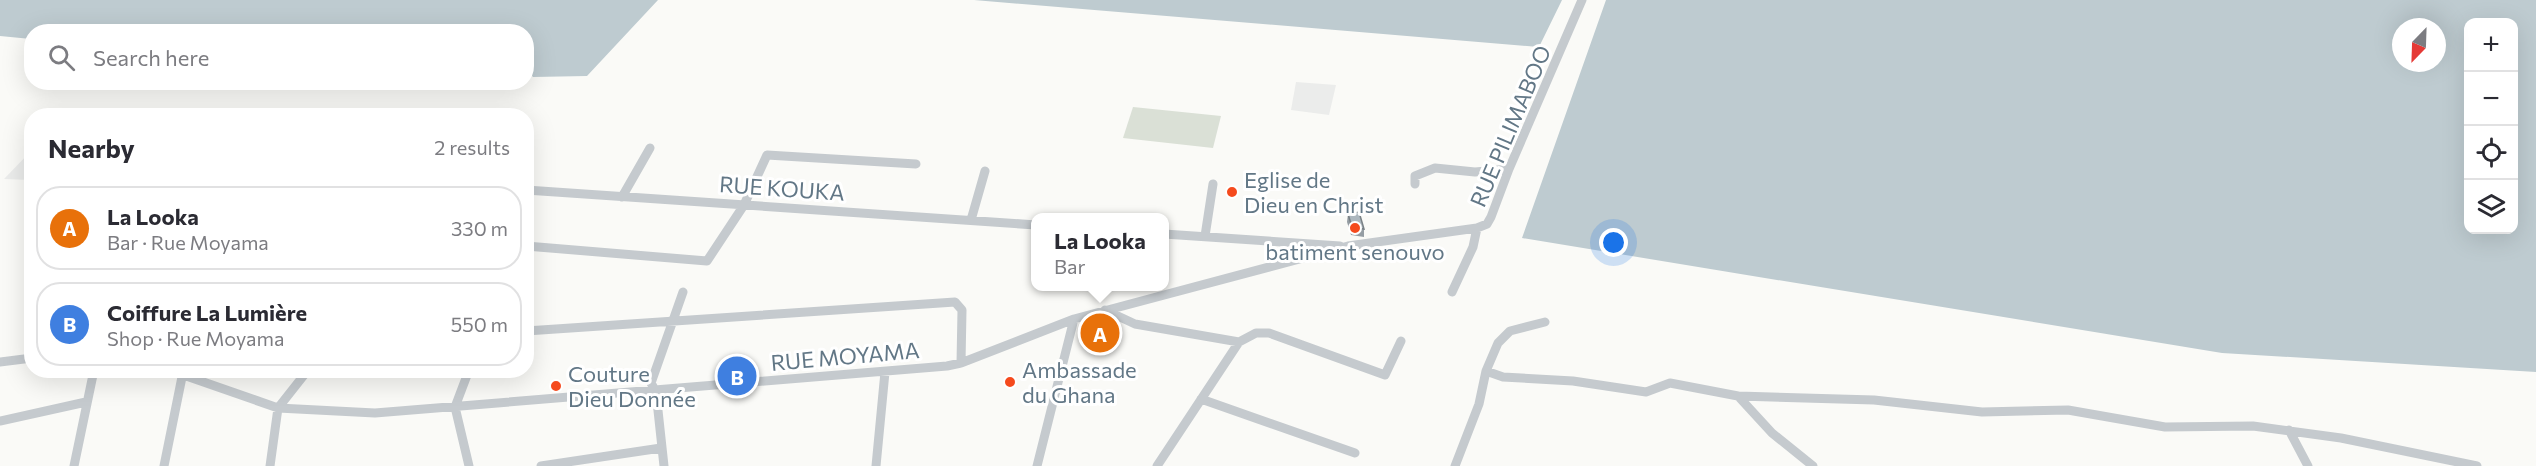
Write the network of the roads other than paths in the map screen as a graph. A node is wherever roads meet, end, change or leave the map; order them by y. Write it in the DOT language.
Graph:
graph roads {
  1 [pos="1582,0"];
  2 [pos="650,148"];
  3 [pos="916,164"];
  4 [pos="1509,169"];
  5 [pos="985,171"];
  6 [pos="1213,184"];
  7 [pos="1415,184"];
  8 [pos="534,191"];
  9 [pos="622,197"];
  10 [pos="744,205"];
  11 [pos="971,220"];
  12 [pos="1031,225"];
  13 [pos="1477,228"];
  14 [pos="1169,234"];
  15 [pos="1205,236"];
  16 [pos="1348,246"];
  17 [pos="534,247"];
  18 [pos="683,292"];
  19 [pos="1452,292"];
  20 [pos="1106,310"];
  21 [pos="1074,319"];
  22 [pos="672,320"];
  23 [pos="1545,322"];
  24 [pos="534,330"];
  25 [pos="1401,341"];
  26 [pos="1239,342"];
  27 [pos="24,359"];
  28 [pos="0,362"];
  29 [pos="961,363"];
  30 [pos="1486,371"];
  31 [pos="885,372"];
  32 [pos="92,378"];
  33 [pos="182,378"];
  34 [pos="187,378"];
  35 [pos="302,378"];
  36 [pos="466,378"];
  37 [pos="656,392"];
  38 [pos="1738,396"];
  39 [pos="1201,399"];
  40 [pos="86,402"];
  41 [pos="455,407"];
  42 [pos="278,408"];
  43 [pos="0,421"];
  44 [pos="2289,430"];
  45 [pos="660,448"];
  46 [pos="1356,453"];
  47 [pos="74,466"];
  48 [pos="164,466"];
  49 [pos="270,466"];
  50 [pos="469,466"];
  51 [pos="541,466"];
  52 [pos="664,466"];
  53 [pos="876,466"];
  54 [pos="1037,466"];
  55 [pos="1157,466"];
  56 [pos="1455,466"];
  57 [pos="1813,466"];
  58 [pos="2308,466"];
  59 [pos="2477,466"];
  1 -- 4 [label="street, RUE PILIMABOO"];
  2 -- 9 [label="street"];
  3 -- 10 [label="street"];
  4 -- 7 [label="street"];
  4 -- 13 [label="street, RUE PILIMABOO"];
  5 -- 11 [label="street"];
  6 -- 15 [label="street"];
  8 -- 9 [label="street, RUE KOUKA"];
  9 -- 10 [label="street, RUE KOUKA"];
  10 -- 11 [label="street, RUE KOUKA"];
  10 -- 17 [label="street"];
  11 -- 12 [label="street, RUE KOUKA"];
  13 -- 16 [label="street, RUE MOYAMA"];
  13 -- 19 [label="street, RUE PILIMABOO"];
  14 -- 15 [label="street"];
  15 -- 16 [label="street"];
  16 -- 20 [label="street, RUE MOYAMA"];
  18 -- 22 [label="street"];
  20 -- 21 [label="street, RUE MOYAMA"];
  20 -- 26 [label="street"];
  21 -- 29 [label="street, RUE MOYAMA"];
  21 -- 54 [label="street"];
  22 -- 24 [label="street"];
  22 -- 29 [label="street"];
  22 -- 37 [label="street"];
  23 -- 30 [label="street"];
  25 -- 26 [label="street"];
  26 -- 39 [label="street"];
  27 -- 28 [label="street"];
  29 -- 31 [label="street, RUE MOYAMA"];
  30 -- 38 [label="street"];
  30 -- 56 [label="street"];
  31 -- 37 [label="street, RUE MOYAMA"];
  31 -- 53 [label="street"];
  32 -- 40 [label="street"];
  33 -- 48 [label="street"];
  34 -- 42 [label="street, RUE MOYAMA"];
  35 -- 42 [label="street"];
  36 -- 41 [label="street"];
  37 -- 41 [label="street, RUE MOYAMA"];
  37 -- 45 [label="street"];
  38 -- 44 [label="street"];
  38 -- 57 [label="street"];
  39 -- 46 [label="street"];
  39 -- 55 [label="street"];
  40 -- 43 [label="street"];
  40 -- 47 [label="street"];
  41 -- 42 [label="street, RUE MOYAMA"];
  41 -- 50 [label="street"];
  42 -- 49 [label="street"];
  44 -- 58 [label="street"];
  44 -- 59 [label="street"];
  45 -- 51 [label="street"];
  45 -- 52 [label="street"];
}
